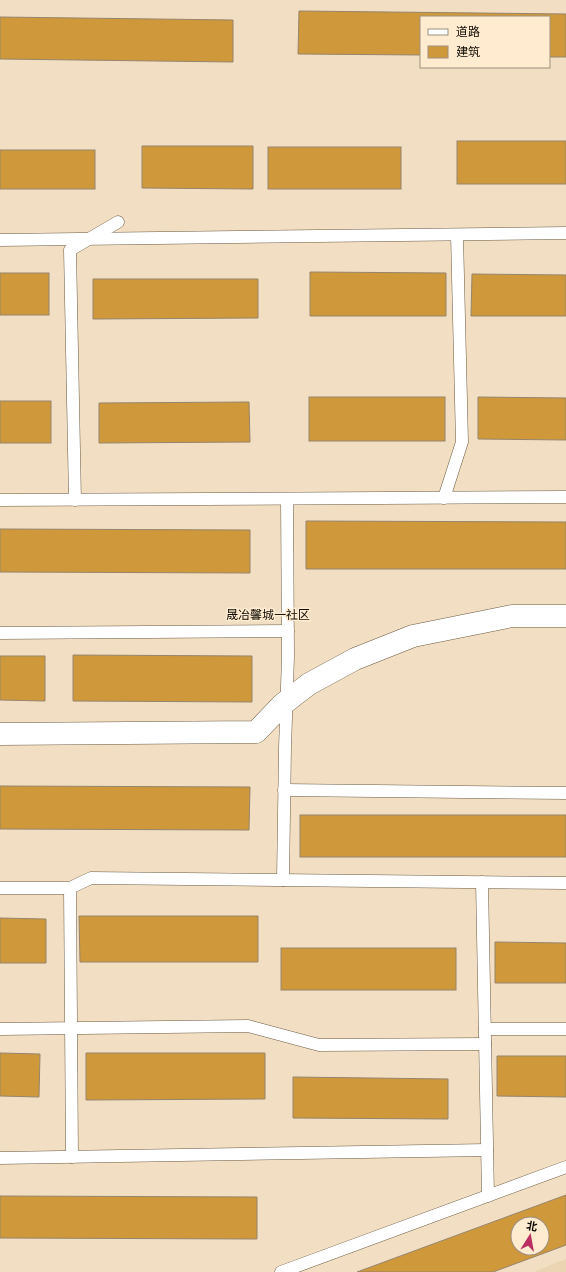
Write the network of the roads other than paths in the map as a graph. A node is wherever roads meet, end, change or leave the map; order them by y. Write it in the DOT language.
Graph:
graph roads {
  1 [pos="118,222"];
  2 [pos="566,233"];
  3 [pos="457,235"];
  4 [pos="0,240"];
  5 [pos="566,497"];
  6 [pos="288,498"];
  7 [pos="444,498"];
  8 [pos="0,500"];
  9 [pos="75,500"];
  10 [pos="566,616"];
  11 [pos="288,631"];
  12 [pos="0,633"];
  13 [pos="0,734"];
  14 [pos="284,790"];
  15 [pos="566,792"];
  16 [pos="283,880"];
  17 [pos="482,882"];
  18 [pos="566,883"];
  19 [pos="0,888"];
  20 [pos="70,888"];
  21 [pos="0,1029"];
  22 [pos="566,1029"];
  23 [pos="484,1030"];
  24 [pos="485,1044"];
  25 [pos="487,1150"];
  26 [pos="72,1157"];
  27 [pos="0,1158"];
  28 [pos="566,1167"];
  29 [pos="488,1196"];
  30 [pos="281,1272"];
  1 -- 9 [label="lane"];
  2 -- 3 [label="lane"];
  3 -- 4 [label="lane"];
  3 -- 7 [label="lane"];
  5 -- 7 [label="lane"];
  6 -- 7 [label="lane"];
  6 -- 9 [label="lane"];
  6 -- 11 [label="lane"];
  8 -- 9 [label="lane"];
  10 -- 13 [label="street"];
  11 -- 12 [label="lane"];
  11 -- 14 [label="lane"];
  14 -- 15 [label="lane"];
  14 -- 16 [label="lane"];
  16 -- 17 [label="lane"];
  16 -- 20 [label="lane"];
  17 -- 18 [label="lane"];
  17 -- 23 [label="lane"];
  19 -- 20 [label="lane"];
  20 -- 26 [label="lane"];
  21 -- 24 [label="lane"];
  22 -- 23 [label="lane"];
  23 -- 24 [label="lane"];
  24 -- 25 [label="lane"];
  25 -- 26 [label="lane"];
  25 -- 29 [label="lane"];
  26 -- 27 [label="lane"];
  28 -- 29 [label="lane"];
  29 -- 30 [label="lane"];
}
